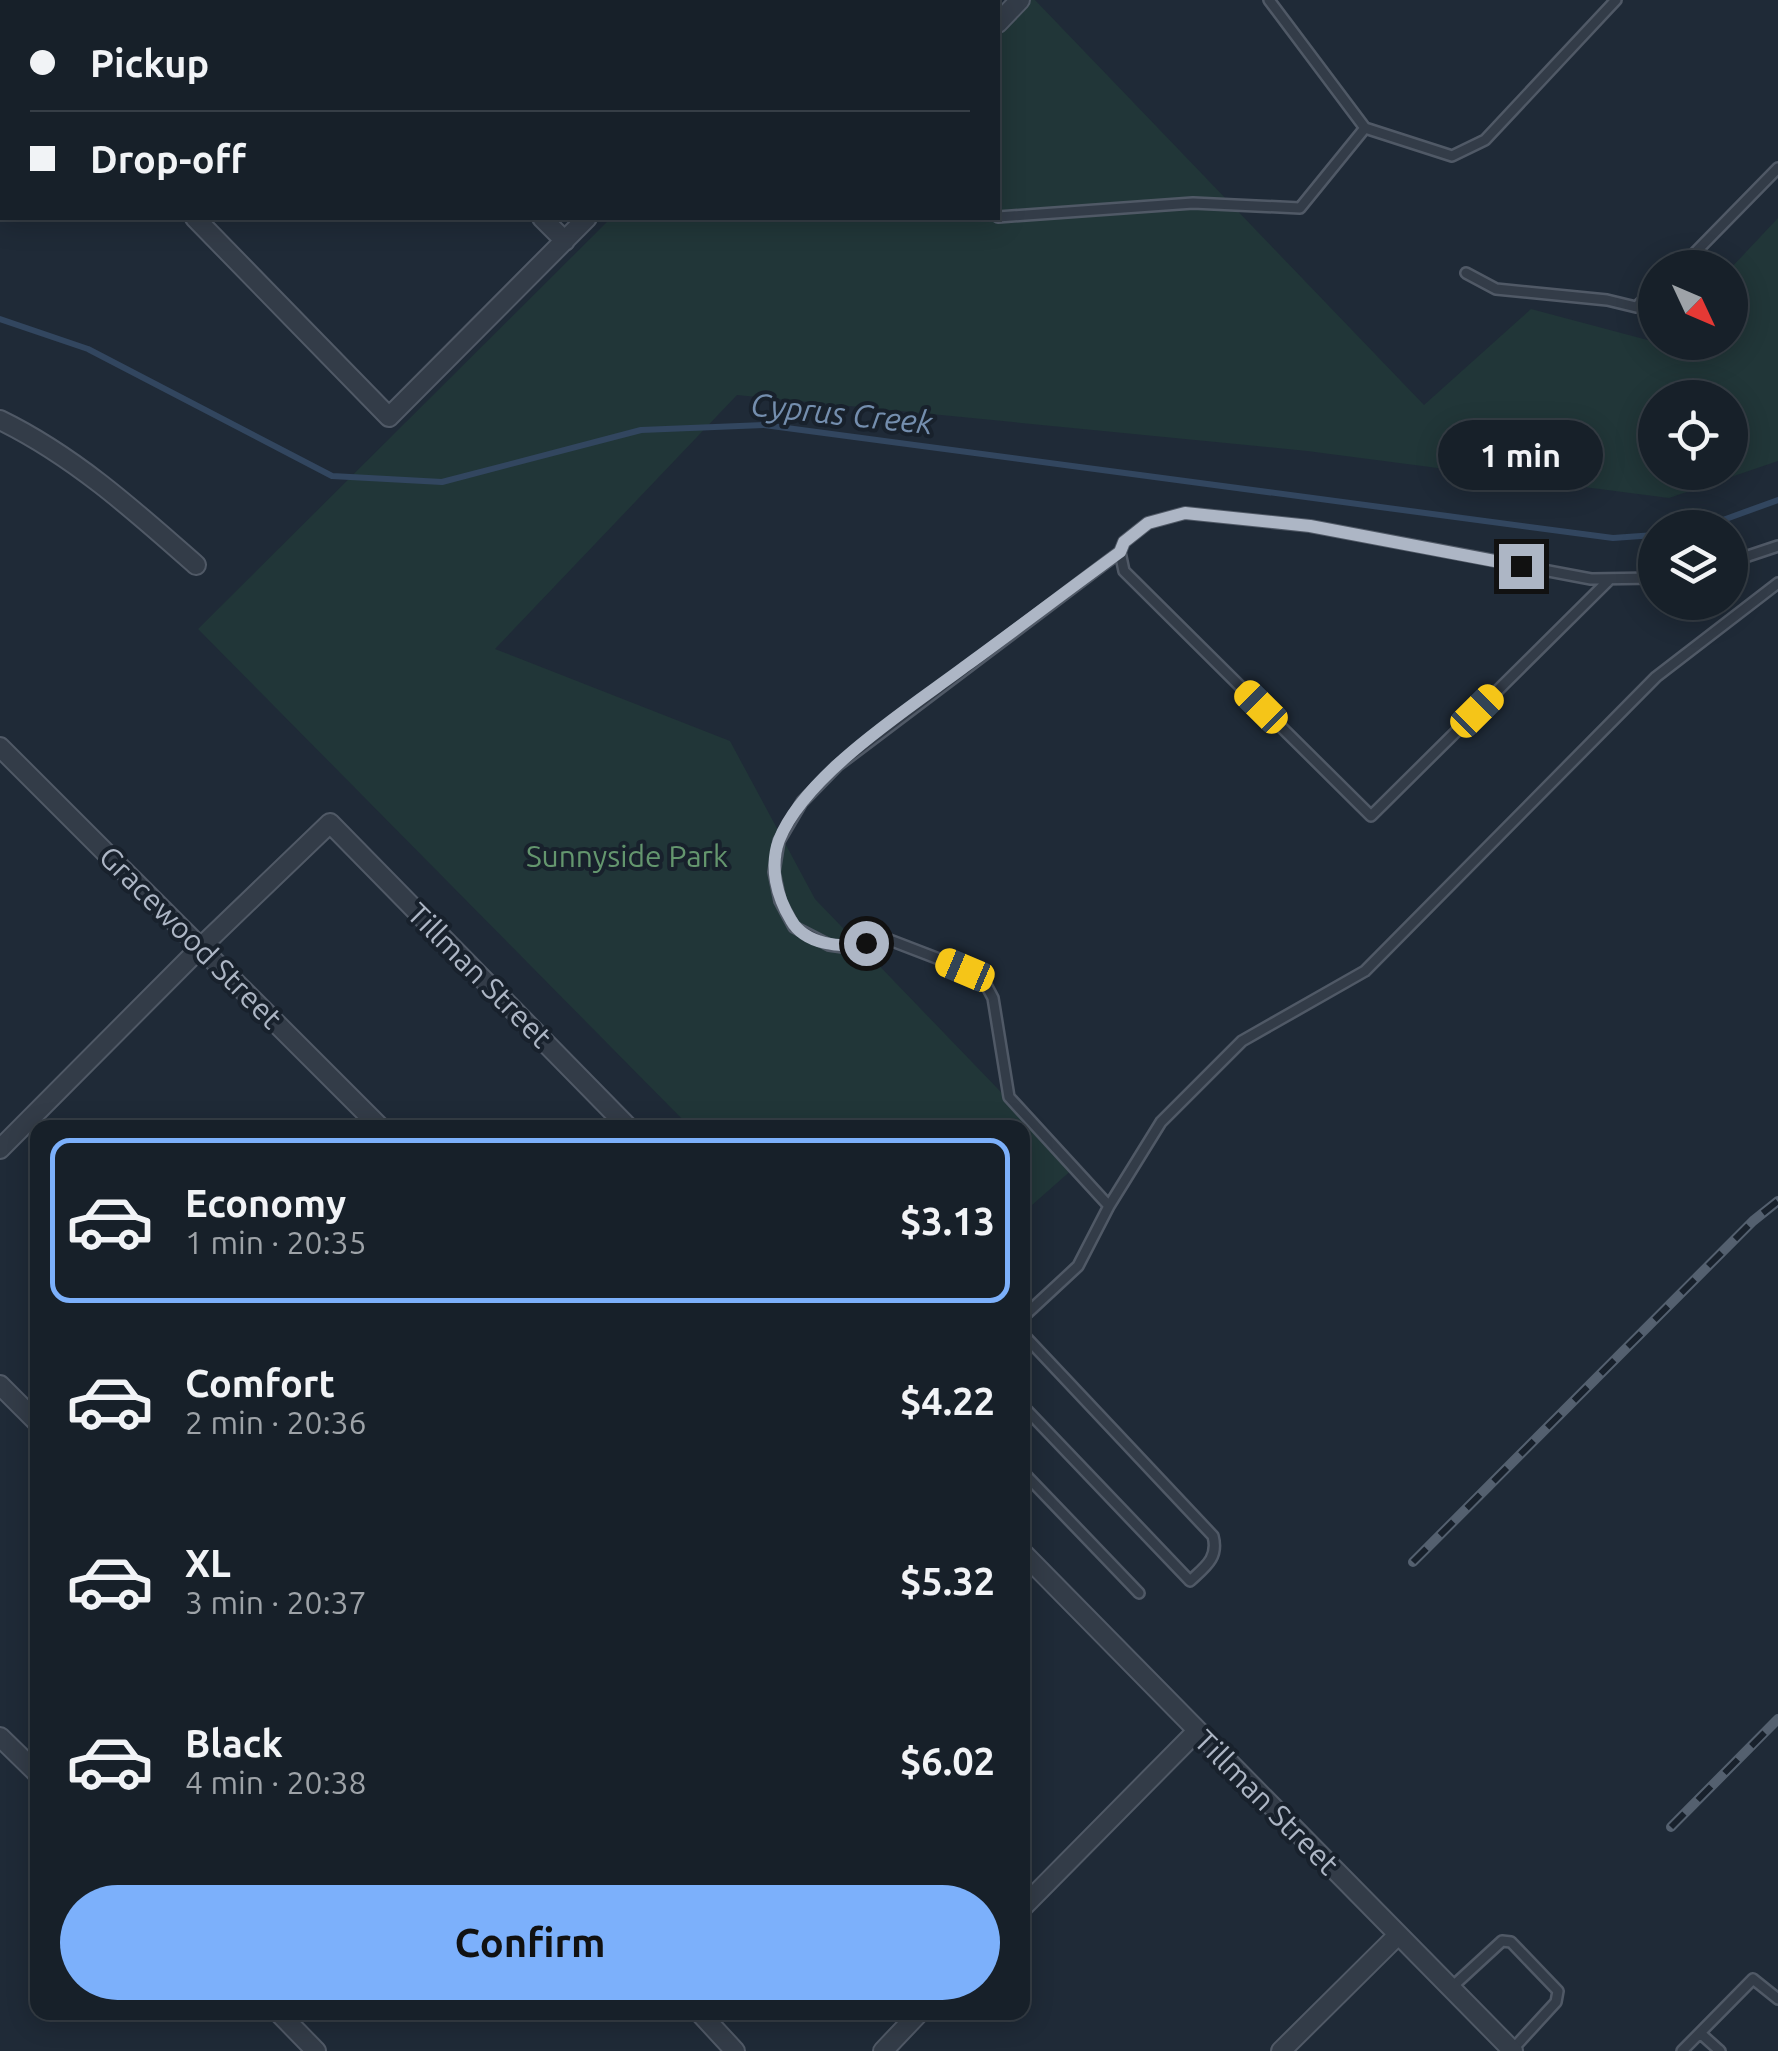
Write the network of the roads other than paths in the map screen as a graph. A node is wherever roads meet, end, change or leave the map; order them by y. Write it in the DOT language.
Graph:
graph roads {
  1 [pos="1020,0"];
  2 [pos="1269,0"];
  3 [pos="1616,0"];
  4 [pos="1000,21"];
  5 [pos="1365,128"];
  6 [pos="1778,168"];
  7 [pos="1000,218"];
  8 [pos="197,220"];
  9 [pos="544,220"];
  10 [pos="585,220"];
  11 [pos="565,241"];
  12 [pos="1698,250"];
  13 [pos="1466,273"];
  14 [pos="1638,304"];
  15 [pos="0,420"];
  16 [pos="1778,546"];
  17 [pos="1120,552"];
  18 [pos="1748,556"];
  19 [pos="196,565"];
  20 [pos="1638,578"];
  21 [pos="1610,579"];
  22 [pos="1778,584"];
  23 [pos="0,747"];
  24 [pos="202,946"];
  25 [pos="373,1120"];
  26 [pos="621,1120"];
  27 [pos="0,1149"];
  28 [pos="1109,1206"];
  29 [pos="1030,1311"];
  30 [pos="1030,1340"];
  31 [pos="0,1385"];
  32 [pos="1030,1412"];
  33 [pos="30,1415"];
  34 [pos="1030,1480"];
  35 [pos="1030,1560"];
  36 [pos="1139,1593"];
  37 [pos="1197,1731"];
  38 [pos="0,1737"];
  39 [pos="30,1766"];
  40 [pos="1030,1900"];
  41 [pos="1398,1935"];
  42 [pos="1451,1988"];
  43 [pos="1778,2000"];
  44 [pos="286,2020"];
  45 [pos="706,2020"];
  46 [pos="912,2020"];
  47 [pos="1700,2033"];
  48 [pos="1512,2050"];
  49 [pos="316,2051"];
  50 [pos="735,2051"];
  51 [pos="882,2051"];
  52 [pos="1281,2051"];
  53 [pos="1682,2051"];
  54 [pos="1720,2051"];
  1 -- 4 [label="street"];
  2 -- 5 [label="lane"];
  3 -- 5 [label="lane"];
  5 -- 7 [label="lane"];
  6 -- 12 [label="lane"];
  8 -- 11 [label="street"];
  9 -- 11 [label="street"];
  10 -- 11 [label="street"];
  13 -- 14 [label="lane"];
  15 -- 19 [label="street"];
  16 -- 18 [label="lane"];
  17 -- 21 [label="lane"];
  17 -- 21 [label="lane"];
  17 -- 28 [label="lane"];
  20 -- 21 [label="lane"];
  22 -- 28 [label="lane"];
  23 -- 24 [label="street, Gracewood Street"];
  24 -- 25 [label="street, Gracewood Street"];
  24 -- 26 [label="street, Tillman Street"];
  24 -- 27 [label="street"];
  28 -- 29 [label="lane"];
  30 -- 32 [label="lane"];
  31 -- 33 [label="street"];
  34 -- 36 [label="lane"];
  35 -- 37 [label="street, Tillman Street"];
  37 -- 40 [label="street"];
  37 -- 41 [label="street, Tillman Street"];
  38 -- 39 [label="street"];
  41 -- 42 [label="street, Tillman Street"];
  41 -- 52 [label="street"];
  42 -- 48 [label="street, Tillman Street"];
  42 -- 48 [label="lane"];
  43 -- 47 [label="lane"];
  44 -- 49 [label="street"];
  45 -- 50 [label="street"];
  46 -- 51 [label="street"];
  47 -- 53 [label="lane"];
  47 -- 54 [label="lane"];
}
